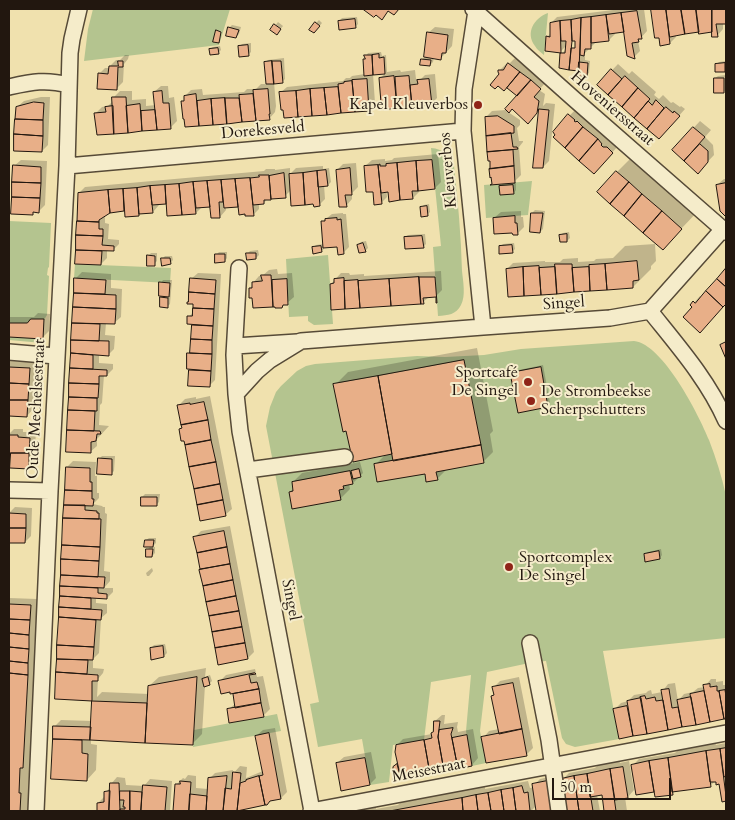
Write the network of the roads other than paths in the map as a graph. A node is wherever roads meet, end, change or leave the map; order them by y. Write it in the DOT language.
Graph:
graph roads {
  1 [pos="79,9"];
  2 [pos="480,10"];
  3 [pos="69,84"];
  4 [pos="9,87"];
  5 [pos="463,132"];
  6 [pos="67,166"];
  7 [pos="725,230"];
  8 [pos="239,268"];
  9 [pos="650,311"];
  10 [pos="483,327"];
  11 [pos="301,341"];
  12 [pos="235,346"];
  13 [pos="9,352"];
  14 [pos="56,356"];
  15 [pos="236,394"];
  16 [pos="726,421"];
  17 [pos="345,457"];
  18 [pos="248,470"];
  19 [pos="9,490"];
  20 [pos="50,492"];
  21 [pos="530,643"];
  22 [pos="726,733"];
  23 [pos="553,766"];
  24 [pos="36,811"];
  25 [pos="312,811"];
  26 [pos="559,811"];
  1 -- 3 [label="street, Oude Mechelsestraat"];
  2 -- 5 [label="street, Kleuverbos"];
  2 -- 7 [label="street, Hoveniersstraat"];
  3 -- 4 [label="street"];
  3 -- 6 [label="street, Oude Mechelsestraat"];
  5 -- 6 [label="street, Dorekesveld"];
  5 -- 10 [label="street, Kleuverbos"];
  6 -- 14 [label="street, Oude Mechelsestraat"];
  7 -- 9 [label="street"];
  8 -- 12 [label="street, Singel"];
  9 -- 10 [label="street, Singel"];
  9 -- 16 [label="street"];
  10 -- 11 [label="street, Singel"];
  11 -- 12 [label="street, Singel"];
  11 -- 15 [label="street, Singel"];
  12 -- 15 [label="street, Singel"];
  13 -- 14 [label="street"];
  14 -- 20 [label="street, Oude Mechelsestraat"];
  15 -- 18 [label="street, Singel"];
  17 -- 18 [label="street"];
  18 -- 25 [label="street, Singel"];
  19 -- 20 [label="street"];
  20 -- 24 [label="street, Oude Mechelsestraat"];
  21 -- 23 [label="street"];
  22 -- 23 [label="street, Meisestraat"];
  23 -- 25 [label="street, Meisestraat"];
  23 -- 26 [label="street"];
}
